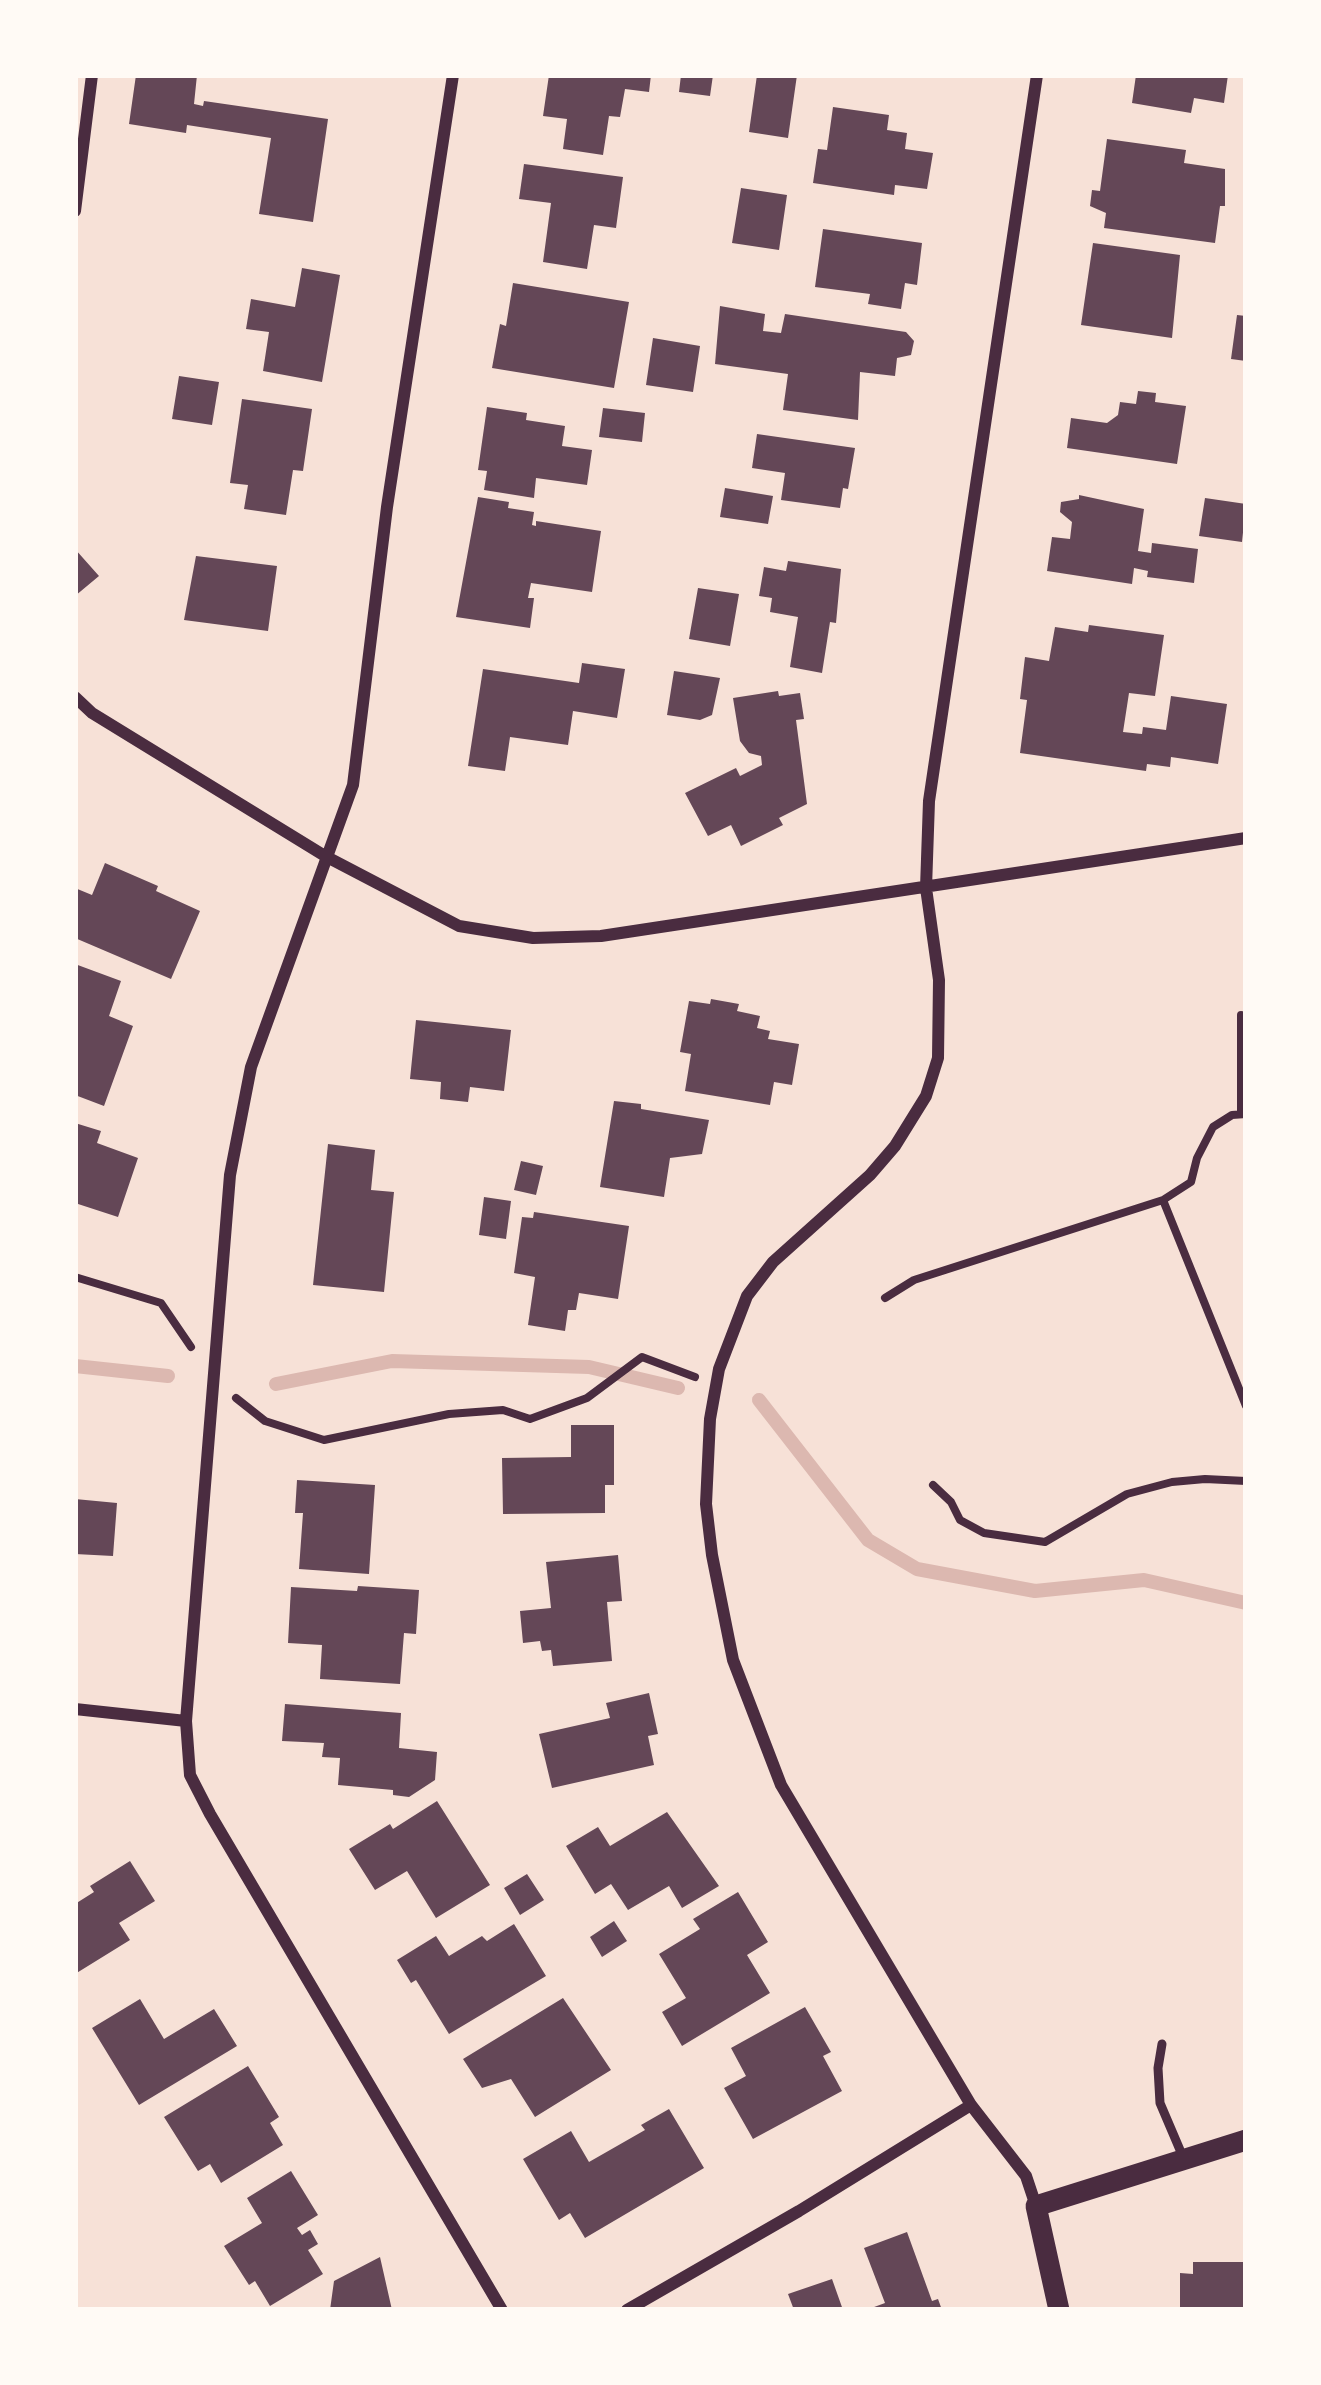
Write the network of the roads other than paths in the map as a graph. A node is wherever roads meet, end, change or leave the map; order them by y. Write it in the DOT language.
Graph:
graph roads {
  1 [pos="92,75"];
  2 [pos="453,75"];
  3 [pos="1037,75"];
  4 [pos="75,211"];
  5 [pos="75,697"];
  6 [pos="92,713"];
  7 [pos="75,715"];
  8 [pos="1246,838"];
  9 [pos="325,856"];
  10 [pos="926,888"];
  11 [pos="75,1709"];
  12 [pos="186,1720"];
  13 [pos="1162,2044"];
  14 [pos="971,2105"];
  15 [pos="1246,2140"];
  16 [pos="1183,2156"];
  17 [pos="1036,2206"];
  18 [pos="502,2310"];
  19 [pos="627,2310"];
  20 [pos="1059,2310"];
  1 -- 4 [label="street"];
  2 -- 9 [label="street"];
  3 -- 10 [label="street"];
  5 -- 6 [label="street"];
  6 -- 7 [label="street"];
  6 -- 9 [label="street"];
  8 -- 10 [label="street"];
  9 -- 10 [label="street"];
  9 -- 12 [label="street"];
  10 -- 14 [label="street"];
  11 -- 12 [label="street"];
  12 -- 18 [label="street"];
  13 -- 16 [label="lane"];
  14 -- 17 [label="street"];
  14 -- 19 [label="street"];
  15 -- 16 [label="street"];
  16 -- 17 [label="street"];
  17 -- 20 [label="street"];
}
